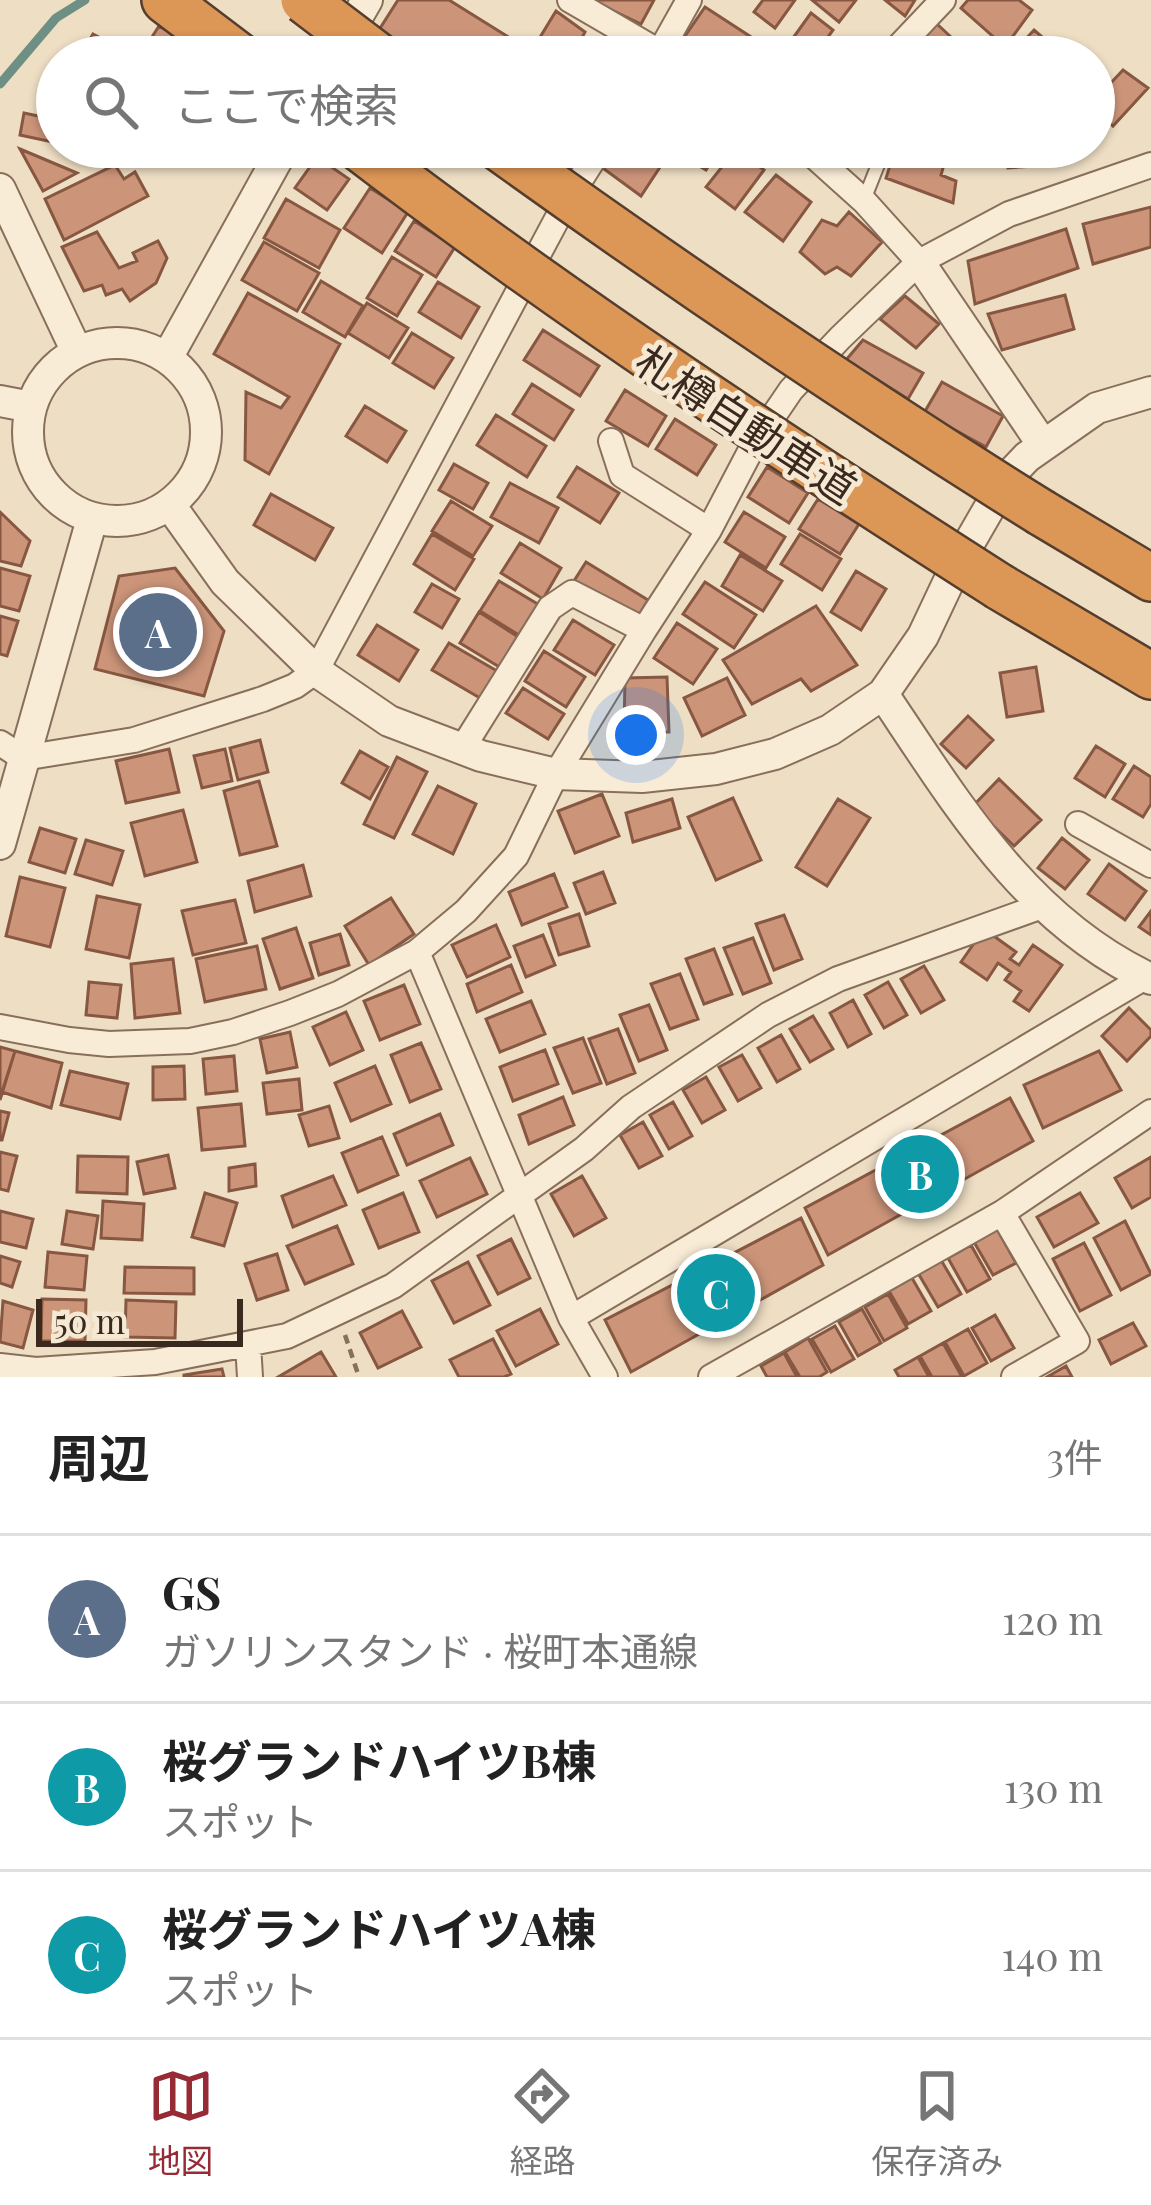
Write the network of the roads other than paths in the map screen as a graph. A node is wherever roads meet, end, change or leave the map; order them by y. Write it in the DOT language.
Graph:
graph roads {
  1 [pos="165,0"];
  2 [pos="304,0"];
  3 [pos="368,0"];
  4 [pos="571,0"];
  5 [pos="689,0"];
  6 [pos="943,0"];
  7 [pos="212,36"];
  8 [pos="347,36"];
  9 [pos="351,36"];
  10 [pos="631,36"];
  11 [pos="671,36"];
  12 [pos="909,36"];
  13 [pos="1151,165"];
  14 [pos="272,168"];
  15 [pos="387,168"];
  16 [pos="528,168"];
  17 [pos="588,168"];
  18 [pos="827,168"];
  19 [pos="877,168"];
  20 [pos="0,189"];
  21 [pos="864,201"];
  22 [pos="919,262"];
  23 [pos="77,352"];
  24 [pos="167,358"];
  25 [pos="1151,392"];
  26 [pos="15,404"];
  27 [pos="611,441"];
  28 [pos="1043,445"];
  29 [pos="170,505"];
  30 [pos="92,518"];
  31 [pos="709,530"];
  32 [pos="1151,578"];
  33 [pos="644,630"];
  34 [pos="316,671"];
  35 [pos="1151,676"];
  36 [pos="883,694"];
  37 [pos="461,749"];
  38 [pos="12,751"];
  39 [pos="556,774"];
  40 [pos="1078,824"];
  41 [pos="0,844"];
  42 [pos="1151,865"];
  43 [pos="1042,906"];
  44 [pos="417,952"];
  45 [pos="1148,978"];
  46 [pos="0,1027"];
  47 [pos="1149,1118"];
  48 [pos="519,1196"];
  49 [pos="1002,1213"];
  50 [pos="571,1318"];
  51 [pos="248,1344"];
  52 [pos="0,1366"];
  53 [pos="36,1374"];
  54 [pos="250,1377"];
  55 [pos="605,1377"];
  56 [pos="711,1377"];
  57 [pos="1014,1377"];
  1 -- 7 [label="highway"];
  2 -- 9 [label="highway, bridge"];
  3 -- 8 [label="street"];
  4 -- 10 [label="street"];
  5 -- 11 [label="street"];
  6 -- 12 [label="street"];
  13 -- 22 [label="street"];
  14 -- 24 [label="street"];
  15 -- 35 [label="highway, 札樽自動車道, bridge"];
  16 -- 32 [label="highway, 札樽自動車道, bridge"];
  17 -- 34 [label="street"];
  18 -- 21 [label="street"];
  19 -- 21 [label="lane"];
  20 -- 23 [label="street"];
  21 -- 22 [label="street"];
  22 -- 28 [label="street"];
  22 -- 31 [label="street"];
  23 -- 24 [label="street"];
  23 -- 26 [label="street"];
  24 -- 29 [label="street"];
  25 -- 28 [label="street"];
  26 -- 30 [label="street"];
  27 -- 31 [label="street"];
  28 -- 36 [label="street"];
  29 -- 30 [label="street"];
  29 -- 34 [label="street"];
  30 -- 38 [label="street"];
  31 -- 33 [label="street"];
  33 -- 37 [label="street"];
  33 -- 39 [label="street"];
  34 -- 37 [label="street"];
  34 -- 38 [label="street"];
  36 -- 39 [label="street"];
  36 -- 43 [label="street"];
  37 -- 39 [label="street"];
  38 -- 41 [label="street"];
  39 -- 44 [label="street"];
  40 -- 42 [label="street"];
  43 -- 45 [label="street"];
  43 -- 48 [label="street"];
  44 -- 46 [label="street"];
  44 -- 48 [label="street"];
  45 -- 50 [label="street"];
  47 -- 49 [label="street"];
  48 -- 50 [label="street"];
  48 -- 51 [label="street"];
  49 -- 56 [label="street"];
  49 -- 57 [label="street"];
  50 -- 55 [label="street"];
  51 -- 53 [label="street"];
  51 -- 54 [label="street"];
  52 -- 53 [label="street"];
}
